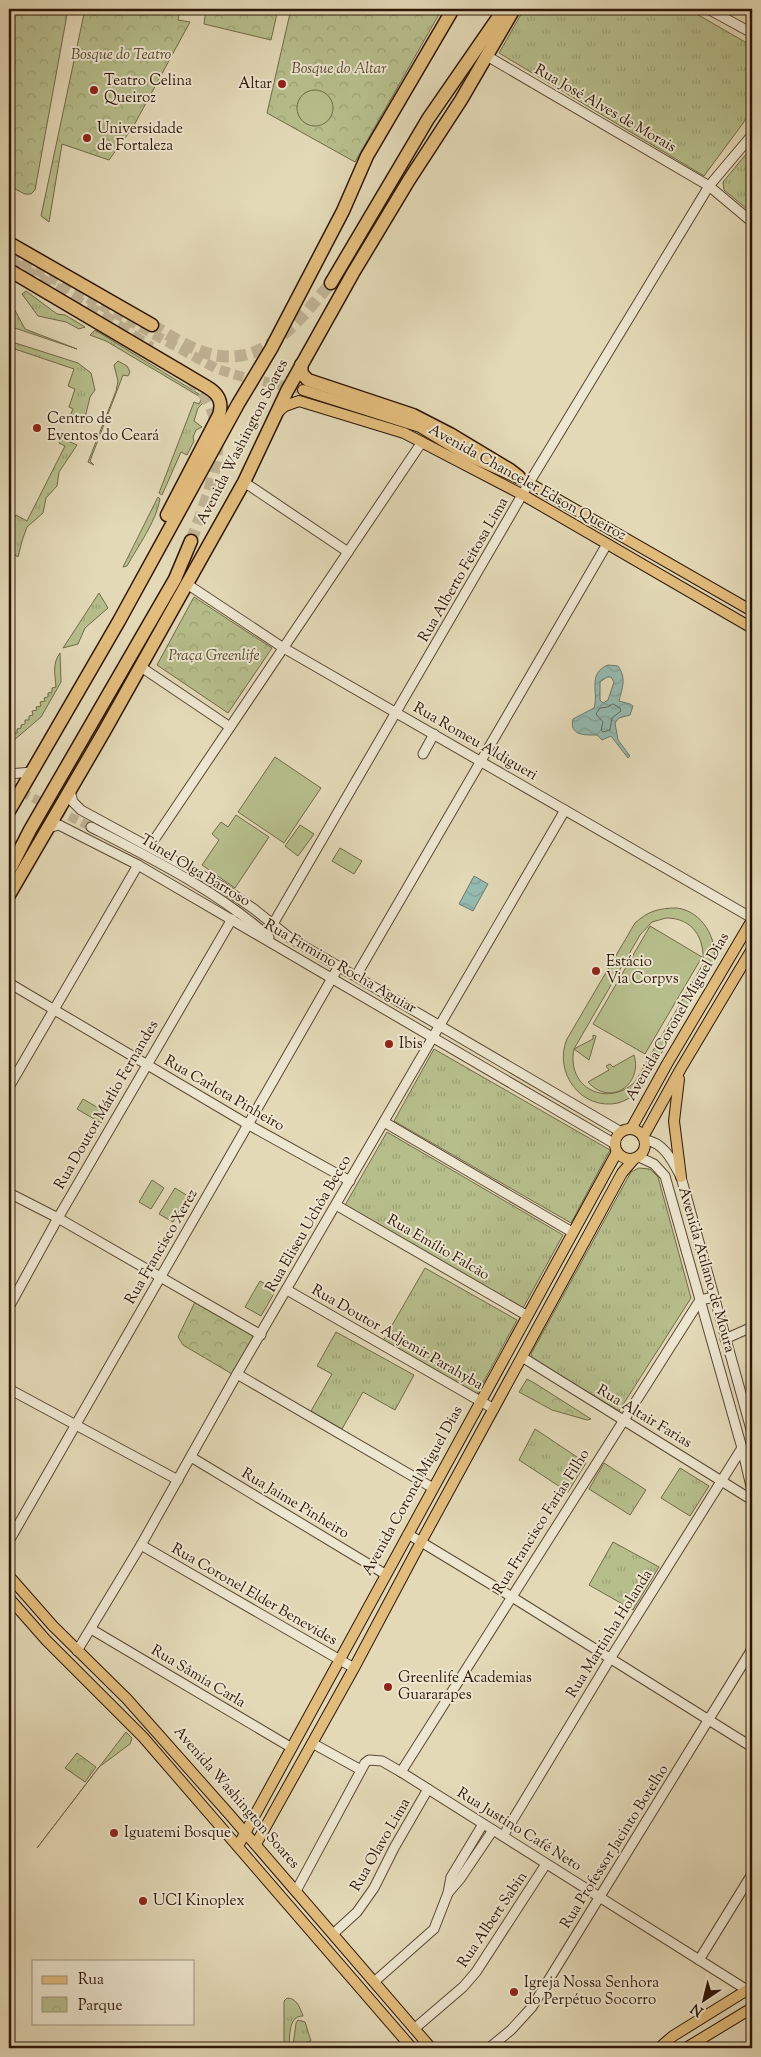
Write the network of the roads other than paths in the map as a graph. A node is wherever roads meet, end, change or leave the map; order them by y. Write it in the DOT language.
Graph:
graph roads {
  1 [pos="453,9"];
  2 [pos="504,9"];
  3 [pos="514,9"];
  4 [pos="708,9"];
  5 [pos="752,33"];
  6 [pos="487,56"];
  7 [pos="752,135"];
  8 [pos="709,186"];
  9 [pos="752,222"];
  10 [pos="9,243"];
  11 [pos="9,270"];
  12 [pos="331,283"];
  13 [pos="152,325"];
  14 [pos="301,365"];
  15 [pos="303,390"];
  16 [pos="277,412"];
  17 [pos="422,442"];
  18 [pos="524,480"];
  19 [pos="244,482"];
  20 [pos="523,495"];
  21 [pos="191,541"];
  22 [pos="607,544"];
  23 [pos="348,552"];
  24 [pos="187,584"];
  25 [pos="705,600"];
  26 [pos="748,609"];
  27 [pos="119,621"];
  28 [pos="752,628"];
  29 [pos="282,647"];
  30 [pos="141,667"];
  31 [pos="397,713"];
  32 [pos="230,727"];
  33 [pos="434,734"];
  34 [pos="423,754"];
  35 [pos="481,762"];
  36 [pos="32,772"];
  37 [pos="9,774"];
  38 [pos="70,791"];
  39 [pos="565,810"];
  40 [pos="9,811"];
  41 [pos="91,827"];
  42 [pos="48,828"];
  43 [pos="150,846"];
  44 [pos="138,865"];
  45 [pos="9,872"];
  46 [pos="9,895"];
  47 [pos="232,919"];
  48 [pos="752,919"];
  49 [pos="273,924"];
  50 [pos="279,946"];
  51 [pos="752,949"];
  52 [pos="339,966"];
  53 [pos="356,976"];
  54 [pos="333,978"];
  55 [pos="9,983"];
  56 [pos="54,1008"];
  57 [pos="441,1026"];
  58 [pos="433,1037"];
  59 [pos="147,1064"];
  60 [pos="680,1070"];
  61 [pos="9,1087"];
  62 [pos="384,1122"];
  63 [pos="250,1125"];
  64 [pos="626,1130"];
  65 [pos="644,1138"];
  66 [pos="616,1148"];
  67 [pos="636,1158"];
  68 [pos="681,1177"];
  69 [pos="350,1181"];
  70 [pos="9,1193"];
  71 [pos="336,1206"];
  72 [pos="58,1218"];
  73 [pos="572,1232"];
  74 [pos="160,1277"];
  75 [pos="287,1290"];
  76 [pos="714,1297"];
  77 [pos="700,1300"];
  78 [pos="9,1307"];
  79 [pos="526,1315"];
  80 [pos="752,1326"];
  81 [pos="261,1335"];
  82 [pos="725,1339"];
  83 [pos="522,1357"];
  84 [pos="237,1374"];
  85 [pos="9,1389"];
  86 [pos="479,1401"];
  87 [pos="494,1409"];
  88 [pos="622,1420"];
  89 [pos="75,1424"];
  90 [pos="752,1433"];
  91 [pos="742,1448"];
  92 [pos="191,1457"];
  93 [pos="178,1480"];
  94 [pos="722,1480"];
  95 [pos="433,1488"];
  96 [pos="752,1491"];
  97 [pos="752,1500"];
  98 [pos="408,1534"];
  99 [pos="9,1541"];
  100 [pos="420,1542"];
  101 [pos="141,1545"];
  102 [pos="385,1574"];
  103 [pos="9,1576"];
  104 [pos="512,1597"];
  105 [pos="9,1598"];
  106 [pos="362,1618"];
  107 [pos="377,1625"];
  108 [pos="91,1629"];
  109 [pos="752,1650"];
  110 [pos="77,1651"];
  111 [pos="610,1659"];
  112 [pos="340,1660"];
  113 [pos="354,1668"];
  114 [pos="710,1720"];
  115 [pos="312,1743"];
  116 [pos="752,1747"];
  117 [pos="292,1748"];
  118 [pos="361,1770"];
  119 [pos="401,1772"];
  120 [pos="428,1789"];
  121 [pos="483,1824"];
  122 [pos="493,1830"];
  123 [pos="245,1833"];
  124 [pos="503,1836"];
  125 [pos="256,1844"];
  126 [pos="238,1846"];
  127 [pos="546,1864"];
  128 [pos="752,1874"];
  129 [pos="296,1891"];
  130 [pos="448,1893"];
  131 [pos="600,1898"];
  132 [pos="333,1934"];
  133 [pos="699,1960"];
  134 [pos="374,1982"];
  135 [pos="749,1988"];
  136 [pos="752,2008"];
  137 [pos="414,2029"];
  138 [pos="412,2048"];
  139 [pos="431,2048"];
  140 [pos="489,2048"];
  141 [pos="659,2048"];
  142 [pos="686,2048"];
  1 -- 27 [label="highway, Avenida Washington Soares"];
  2 -- 12 [label="highway"];
  3 -- 6 [label="highway, Avenida Washington Soares"];
  4 -- 5 [label="street"];
  6 -- 8 [label="street, Rua José Alves de Morais"];
  6 -- 14 [label="highway, Avenida Washington Soares"];
  7 -- 8 [label="street, Rua Alberto Feitosa Lima"];
  8 -- 9 [label="street, Rua José Alves de Morais"];
  8 -- 18 [label="street, Rua Alberto Feitosa Lima"];
  10 -- 13 [label="highway"];
  11 -- 27 [label="highway"];
  14 -- 16 [label="highway, Avenida Washington Soares"];
  14 -- 18 [label="highway"];
  15 -- 18 [label="main road, Avenida Chanceler Edson Queiroz"];
  16 -- 17 [label="main road, Avenida Chanceler Edson Queiroz"];
  16 -- 19 [label="highway, Avenida Washington Soares"];
  17 -- 20 [label="main road, Avenida Chanceler Edson Queiroz"];
  17 -- 23 [label="street"];
  18 -- 20 [label="street, Rua Alberto Feitosa Lima"];
  18 -- 26 [label="main road, Avenida Chanceler Edson Queiroz"];
  19 -- 23 [label="street"];
  19 -- 24 [label="highway, Avenida Washington Soares"];
  20 -- 22 [label="main road, Avenida Chanceler Edson Queiroz"];
  20 -- 31 [label="street, Rua Alberto Feitosa Lima"];
  21 -- 45 [label="highway"];
  22 -- 25 [label="main road, Avenida Chanceler Edson Queiroz"];
  22 -- 35 [label="street"];
  23 -- 29 [label="street"];
  24 -- 29 [label="street, Rua Romeu Aldigueri"];
  24 -- 30 [label="highway, Avenida Washington Soares"];
  25 -- 26 [label="main road"];
  25 -- 28 [label="main road, Avenida Chanceler Edson Queiroz"];
  27 -- 36 [label="highway, Avenida Washington Soares"];
  29 -- 31 [label="street, Rua Romeu Aldigueri"];
  29 -- 32 [label="street"];
  30 -- 32 [label="street"];
  30 -- 38 [label="highway, Avenida Washington Soares"];
  31 -- 33 [label="street, Rua Romeu Aldigueri"];
  31 -- 49 [label="street, Rua Alberto Feitosa Lima"];
  32 -- 43 [label="street"];
  33 -- 34 [label="street"];
  33 -- 35 [label="street, Rua Romeu Aldigueri"];
  35 -- 39 [label="street, Rua Romeu Aldigueri"];
  35 -- 53 [label="street"];
  36 -- 37 [label="street"];
  36 -- 40 [label="highway, Avenida Washington Soares"];
  38 -- 42 [label="highway, Avenida Washington Soares"];
  38 -- 43 [label="street, Rua Firmino Rocha Aguiar"];
  39 -- 48 [label="street, Rua Romeu Aldigueri"];
  39 -- 57 [label="street, Rua Eliseu Uchôa Becco"];
  41 -- 50 [label="street, Túnel Olga Barroso"];
  42 -- 44 [label="street, Rua Firmino Rocha Aguiar"];
  42 -- 46 [label="highway, Avenida Washington Soares"];
  43 -- 49 [label="street, Rua Firmino Rocha Aguiar"];
  44 -- 47 [label="street, Rua Firmino Rocha Aguiar"];
  44 -- 56 [label="street"];
  47 -- 50 [label="street, Rua Firmino Rocha Aguiar"];
  47 -- 59 [label="street, Rua Doutor Márlio Fernandes"];
  48 -- 64 [label="main road, Avenida Coronel Miguel Dias"];
  49 -- 52 [label="street, Rua Firmino Rocha Aguiar"];
  50 -- 54 [label="street, Rua Firmino Rocha Aguiar"];
  51 -- 60 [label="main road, Avenida Coronel Miguel Dias"];
  52 -- 53 [label="street, Rua Firmino Rocha Aguiar"];
  52 -- 54 [label="street, Rua Francisco Xerez"];
  53 -- 57 [label="street, Rua Firmino Rocha Aguiar"];
  54 -- 58 [label="street, Rua Firmino Rocha Aguiar"];
  54 -- 63 [label="street, Rua Francisco Xerez"];
  55 -- 56 [label="street, Rua Carlota Pinheiro"];
  56 -- 59 [label="street, Rua Carlota Pinheiro"];
  56 -- 61 [label="street"];
  57 -- 58 [label="street, Rua Eliseu Uchôa Becco"];
  57 -- 64 [label="street, Rua Firmino Rocha Aguiar"];
  58 -- 62 [label="street, Rua Eliseu Uchôa Becco"];
  58 -- 66 [label="street, Rua Firmino Rocha Aguiar"];
  59 -- 63 [label="street, Rua Carlota Pinheiro"];
  59 -- 72 [label="street, Rua Doutor Márlio Fernandes"];
  60 -- 65 [label="main road, Avenida Coronel Miguel Dias"];
  60 -- 68 [label="main road"];
  62 -- 69 [label="street, Rua Eliseu Uchôa Becco"];
  62 -- 73 [label="street"];
  63 -- 69 [label="street, Rua Carlota Pinheiro"];
  63 -- 74 [label="street, Rua Francisco Xerez"];
  64 -- 65 [label="main road"];
  64 -- 66 [label="main road"];
  65 -- 67 [label="main road"];
  65 -- 68 [label="street, Avenida Atilano de Moura"];
  66 -- 67 [label="main road"];
  66 -- 73 [label="main road, Avenida Coronel Miguel Dias"];
  67 -- 77 [label="street, Avenida Atilano de Moura"];
  67 -- 83 [label="main road, Avenida Coronel Miguel Dias"];
  68 -- 76 [label="street, Avenida Atilano de Moura"];
  69 -- 71 [label="street, Rua Eliseu Uchôa Becco"];
  70 -- 72 [label="street"];
  71 -- 75 [label="street, Rua Eliseu Uchôa Becco"];
  71 -- 79 [label="street, Rua Emílio Falcão"];
  72 -- 74 [label="street"];
  72 -- 78 [label="street, Rua Doutor Márlio Fernandes"];
  73 -- 79 [label="main road, Avenida Coronel Miguel Dias"];
  74 -- 81 [label="street"];
  74 -- 89 [label="street, Rua Francisco Xerez"];
  75 -- 81 [label="street, Rua Eliseu Uchôa Becco"];
  75 -- 86 [label="street, Rua Doutor Adjemir Parahyba"];
  76 -- 77 [label="street"];
  76 -- 82 [label="street, Avenida Atilano de Moura"];
  77 -- 88 [label="street, Rua Francisco Farias Filho"];
  77 -- 91 [label="street, Avenida Atilano de Moura"];
  79 -- 86 [label="main road, Avenida Coronel Miguel Dias"];
  80 -- 82 [label="street"];
  81 -- 84 [label="street, Rua Eliseu Uchôa Becco"];
  82 -- 90 [label="street, Avenida Atilano de Moura"];
  83 -- 87 [label="main road, Avenida Coronel Miguel Dias"];
  83 -- 88 [label="street, Rua Altair Farias"];
  84 -- 92 [label="street, Rua Eliseu Uchôa Becco"];
  84 -- 95 [label="street"];
  85 -- 89 [label="street"];
  86 -- 87 [label="street, Rua Doutor Adjemir Parahyba"];
  86 -- 95 [label="main road, Avenida Coronel Miguel Dias"];
  87 -- 100 [label="main road, Avenida Coronel Miguel Dias"];
  88 -- 94 [label="street, Rua Altair Farias"];
  88 -- 104 [label="street, Rua Francisco Farias Filho"];
  89 -- 93 [label="street"];
  89 -- 99 [label="street, Rua Francisco Xerez"];
  91 -- 94 [label="street, Rua Martinha Holanda"];
  91 -- 96 [label="street, Avenida Atilano de Moura"];
  92 -- 93 [label="street, Rua Eliseu Uchôa Becco"];
  92 -- 102 [label="street, Rua Jaime Pinheiro"];
  93 -- 101 [label="street, Rua Eliseu Uchôa Becco"];
  94 -- 97 [label="street, Rua Altair Farias"];
  94 -- 111 [label="street, Rua Martinha Holanda"];
  95 -- 98 [label="main road, Avenida Coronel Miguel Dias"];
  98 -- 100 [label="street"];
  98 -- 102 [label="main road, Avenida Coronel Miguel Dias"];
  100 -- 104 [label="street"];
  100 -- 107 [label="main road, Avenida Coronel Miguel Dias"];
  101 -- 108 [label="street, Rua Eliseu Uchôa Becco"];
  101 -- 112 [label="street, Rua Coronel Elder Benevides"];
  102 -- 106 [label="main road, Avenida Coronel Miguel Dias"];
  103 -- 110 [label="main road, Avenida Washington Soares"];
  104 -- 111 [label="street"];
  104 -- 119 [label="street, Rua Francisco Farias Filho"];
  105 -- 126 [label="main road, Avenida Washington Soares"];
  106 -- 107 [label="main road"];
  106 -- 112 [label="main road, Avenida Coronel Miguel Dias"];
  107 -- 113 [label="main road, Avenida Coronel Miguel Dias"];
  108 -- 110 [label="street, Rua Eliseu Uchôa Becco"];
  108 -- 117 [label="street, Rua Sâmia Carla"];
  109 -- 114 [label="street, Rua Professor Jacinto Botelho"];
  110 -- 123 [label="main road, Avenida Washington Soares"];
  111 -- 114 [label="street"];
  111 -- 124 [label="street, Rua Martinha Holanda"];
  112 -- 113 [label="street, Rua Coronel Elder Benevides"];
  112 -- 117 [label="main road, Avenida Coronel Miguel Dias"];
  113 -- 115 [label="main road, Avenida Coronel Miguel Dias"];
  114 -- 116 [label="street"];
  114 -- 131 [label="street, Rua Professor Jacinto Botelho"];
  115 -- 118 [label="street"];
  115 -- 125 [label="main road, Avenida Coronel Miguel Dias"];
  117 -- 123 [label="main road, Avenida Coronel Miguel Dias"];
  118 -- 119 [label="street, Rua Justino Café Neto"];
  118 -- 129 [label="street"];
  119 -- 120 [label="street, Rua Justino Café Neto"];
  120 -- 121 [label="street, Rua Justino Café Neto"];
  120 -- 132 [label="street, Rua Olavo Lima"];
  121 -- 122 [label="street, Rua Justino Café Neto"];
  121 -- 130 [label="street"];
  122 -- 124 [label="street, Rua Justino Café Neto"];
  122 -- 130 [label="street"];
  123 -- 125 [label="main road, Avenida Washington Soares"];
  123 -- 126 [label="main road, Avenida Coronel Miguel Dias"];
  124 -- 127 [label="street, Rua Justino Café Neto"];
  125 -- 129 [label="main road, Avenida Washington Soares"];
  126 -- 138 [label="main road, Avenida Washington Soares"];
  127 -- 131 [label="street, Rua Justino Café Neto"];
  127 -- 137 [label="street, Rua Albert Sabin"];
  128 -- 133 [label="street"];
  129 -- 132 [label="main road, Avenida Washington Soares"];
  130 -- 134 [label="street"];
  131 -- 133 [label="street, Rua Justino Café Neto"];
  131 -- 140 [label="street, Rua Professor Jacinto Botelho"];
  132 -- 134 [label="main road, Avenida Washington Soares"];
  133 -- 135 [label="street, Rua Justino Café Neto"];
  134 -- 137 [label="main road, Avenida Washington Soares"];
  135 -- 141 [label="main road"];
  136 -- 142 [label="main road"];
  137 -- 139 [label="main road, Avenida Washington Soares"];
}
